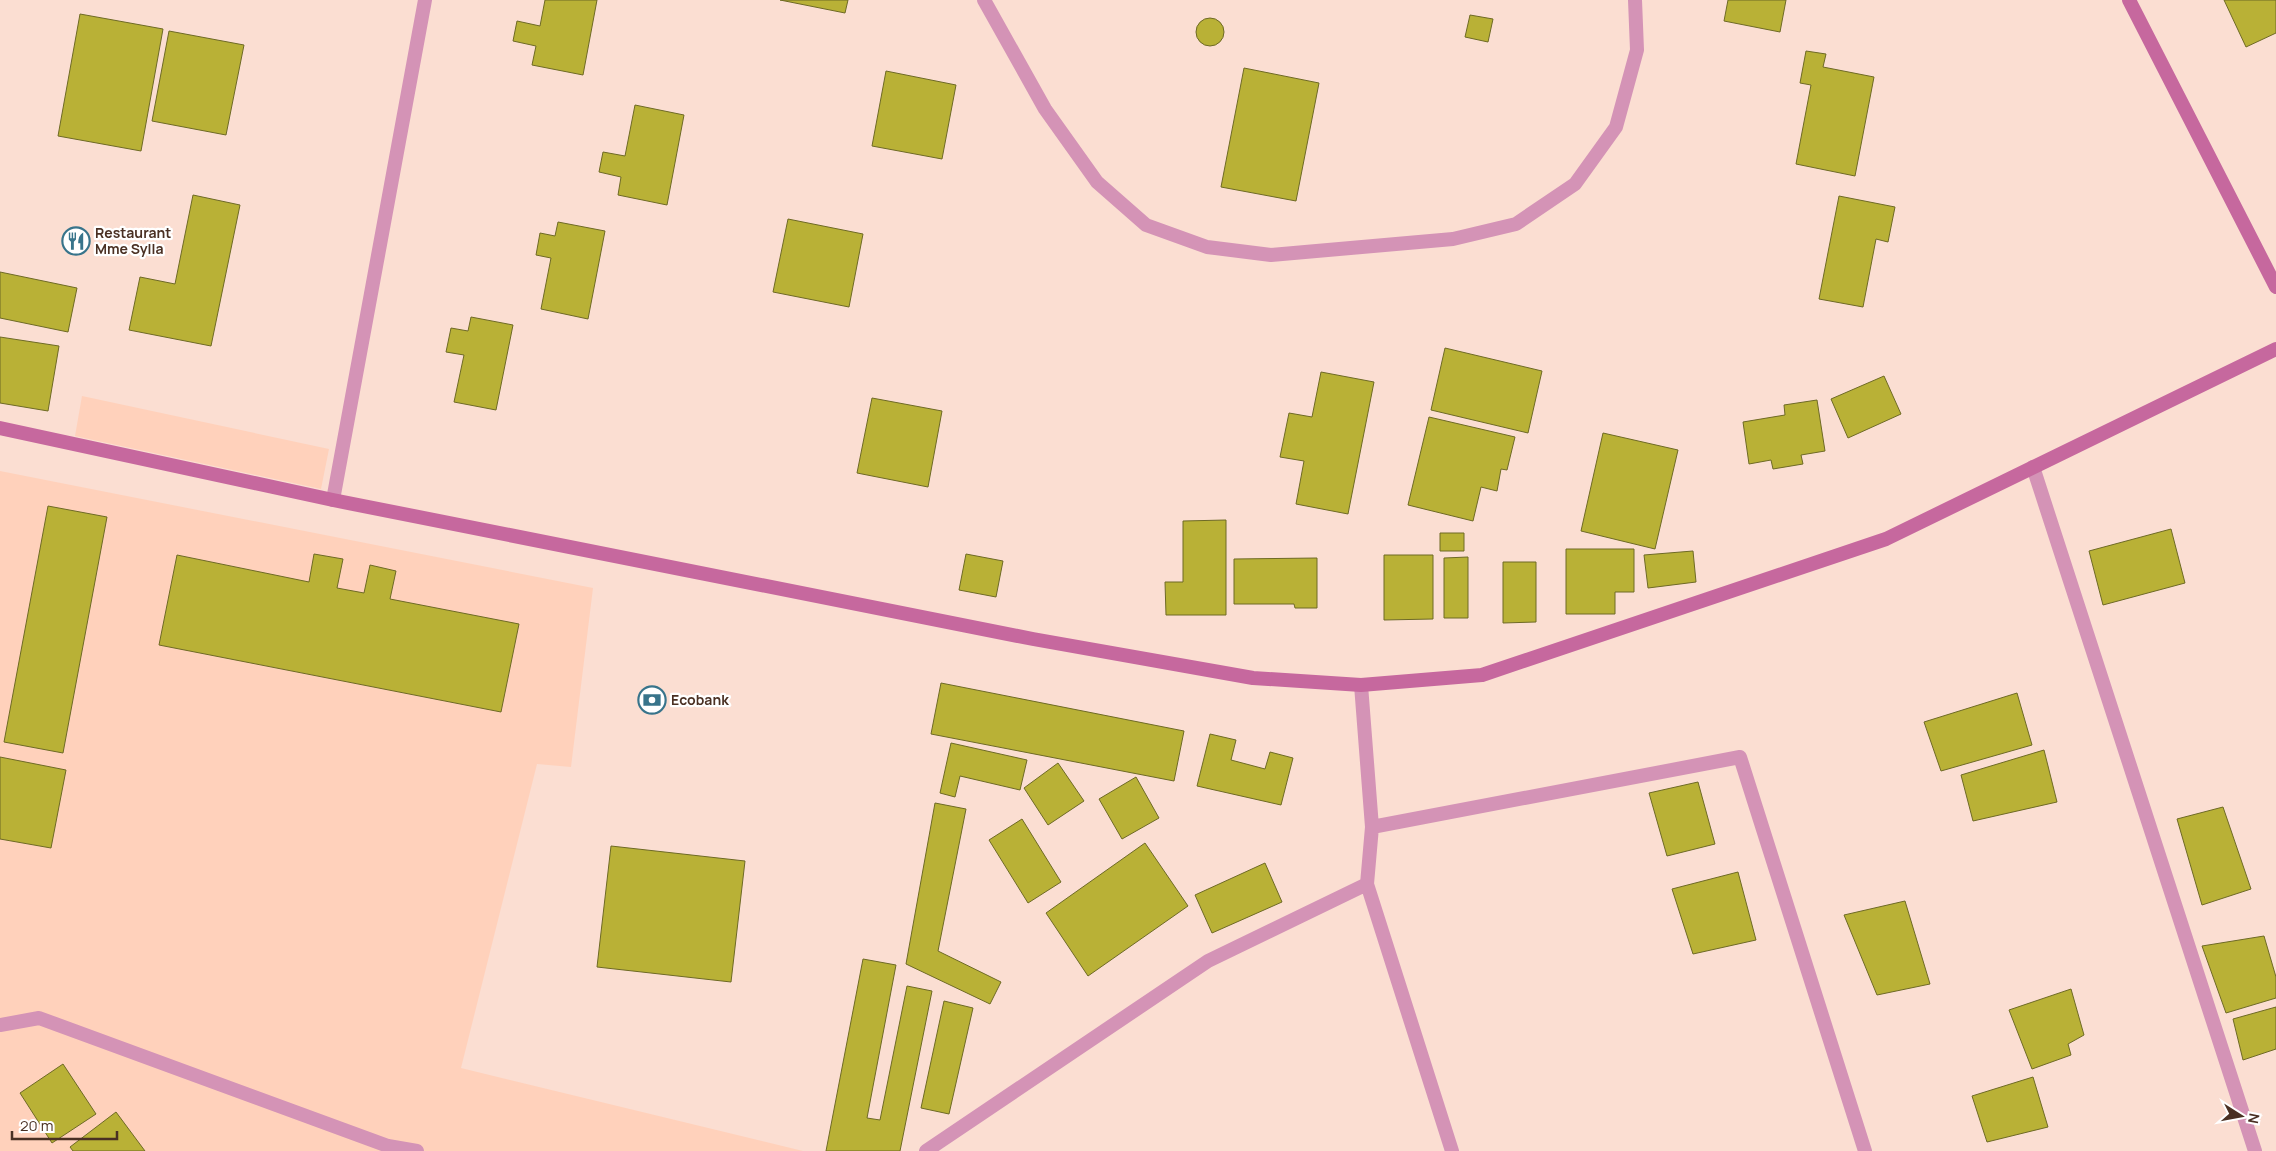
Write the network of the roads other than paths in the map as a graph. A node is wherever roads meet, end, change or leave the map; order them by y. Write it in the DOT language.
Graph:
graph roads {
  1 [pos="425,0"];
  2 [pos="984,0"];
  3 [pos="1635,0"];
  4 [pos="2129,0"];
  5 [pos="2276,287"];
  6 [pos="2276,349"];
  7 [pos="0,428"];
  8 [pos="2033,467"];
  9 [pos="333,500"];
  10 [pos="1361,685"];
  11 [pos="1372,827"];
  12 [pos="1367,884"];
  13 [pos="0,1025"];
  14 [pos="384,1148"];
  15 [pos="417,1151"];
  16 [pos="926,1151"];
  17 [pos="1452,1151"];
  18 [pos="1865,1151"];
  19 [pos="2255,1151"];
  1 -- 9 [label="street"];
  2 -- 3 [label="street"];
  4 -- 5 [label="main road"];
  6 -- 8 [label="main road"];
  7 -- 9 [label="main road"];
  8 -- 10 [label="main road"];
  8 -- 19 [label="street"];
  9 -- 10 [label="main road"];
  10 -- 11 [label="street"];
  11 -- 12 [label="street"];
  11 -- 18 [label="street"];
  12 -- 16 [label="street"];
  12 -- 17 [label="street"];
  13 -- 14 [label="street"];
  14 -- 15 [label="street"];
}
